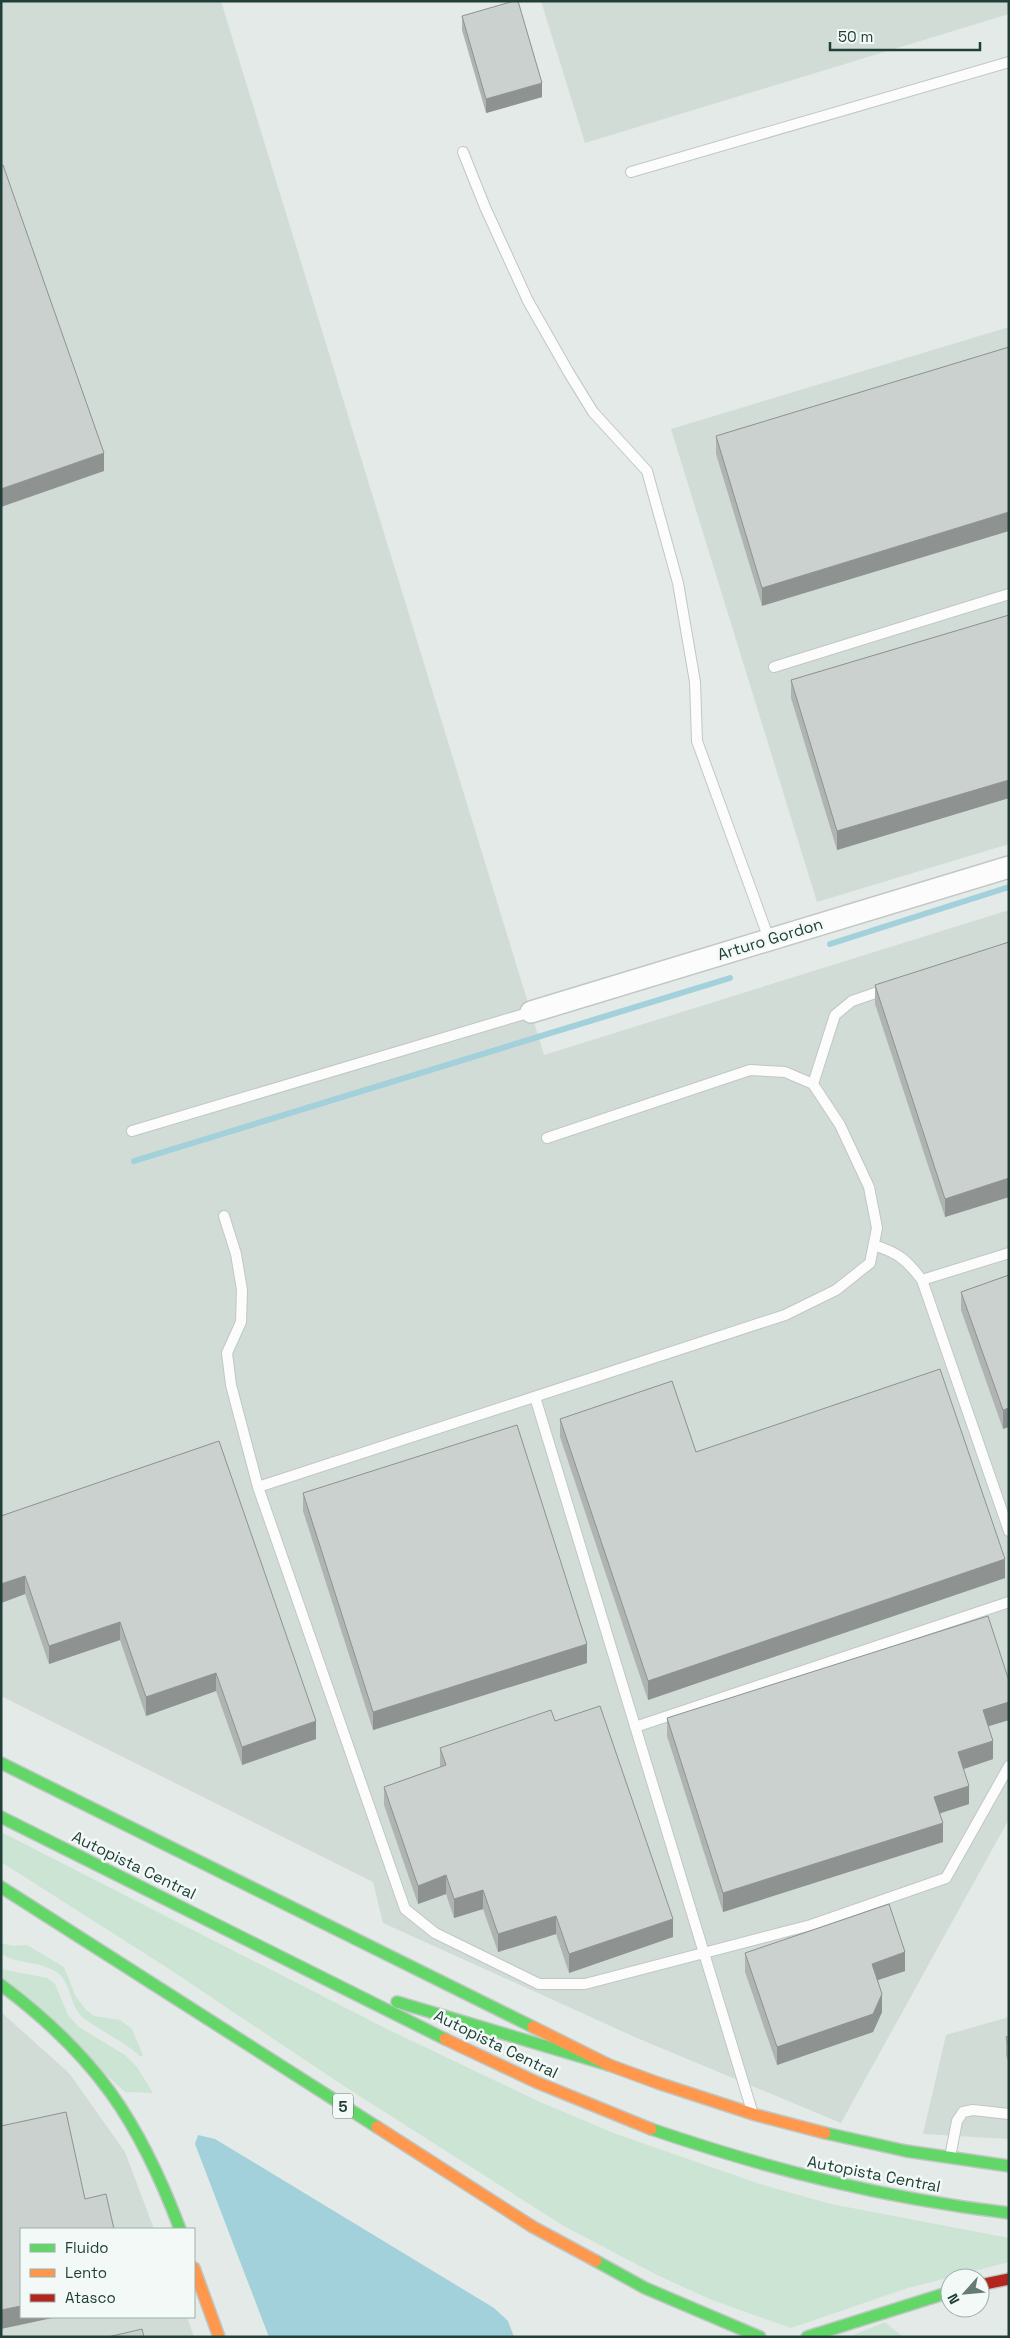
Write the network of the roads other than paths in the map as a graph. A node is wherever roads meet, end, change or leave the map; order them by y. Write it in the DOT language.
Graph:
graph roads {
  1 [pos="1009,62"];
  2 [pos="463,152"];
  3 [pos="631,172"];
  4 [pos="1009,594"];
  5 [pos="774,667"];
  6 [pos="1009,867"];
  7 [pos="769,939"];
  8 [pos="898,985"];
  9 [pos="531,1012"];
  10 [pos="813,1084"];
  11 [pos="132,1131"];
  12 [pos="548,1138"];
  13 [pos="224,1216"];
  14 [pos="874,1245"];
  15 [pos="1009,1253"];
  16 [pos="922,1280"];
  17 [pos="535,1397"];
  18 [pos="258,1487"];
  19 [pos="1009,1531"];
  20 [pos="1009,1602"];
  21 [pos="635,1727"];
  22 [pos="1,1763"];
  23 [pos="1009,1766"];
  24 [pos="1,1817"];
  25 [pos="1,1887"];
  26 [pos="704,1954"];
  27 [pos="1,1985"];
  28 [pos="363,1997"];
  29 [pos="609,2065"];
  30 [pos="1009,2114"];
  31 [pos="753,2116"];
  32 [pos="950,2159"];
  33 [pos="1009,2166"];
  34 [pos="1009,2213"];
  35 [pos="180,2228"];
  36 [pos="195,2271"];
  37 [pos="1009,2279"];
  38 [pos="990,2283"];
  39 [pos="940,2295"];
  40 [pos="219,2337"];
  41 [pos="760,2337"];
  42 [pos="807,2337"];
  1 -- 3 [label="lane"];
  2 -- 7 [label="lane"];
  4 -- 5 [label="lane"];
  6 -- 7 [label="street, Arturo Gordon"];
  7 -- 9 [label="street, Arturo Gordon"];
  8 -- 10 [label="lane"];
  9 -- 11 [label="lane"];
  10 -- 12 [label="lane"];
  10 -- 14 [label="lane"];
  13 -- 18 [label="lane"];
  14 -- 16 [label="lane"];
  14 -- 17 [label="lane"];
  15 -- 16 [label="lane"];
  16 -- 19 [label="lane"];
  17 -- 18 [label="lane"];
  17 -- 21 [label="lane"];
  18 -- 26 [label="lane"];
  20 -- 21 [label="lane"];
  21 -- 26 [label="lane"];
  22 -- 29 [label="main road"];
  23 -- 26 [label="lane"];
  24 -- 28 [label="main road, Autopista Central"];
  25 -- 41 [label="main road, 5"];
  26 -- 31 [label="lane"];
  27 -- 35 [label="main road"];
  28 -- 29 [label="main road"];
  28 -- 34 [label="main road, Autopista Central"];
  29 -- 31 [label="main road"];
  30 -- 32 [label="lane"];
  31 -- 32 [label="main road"];
  32 -- 33 [label="main road"];
  36 -- 40 [label="main road"];
  37 -- 38 [label="main road"];
  39 -- 42 [label="main road"];
}
